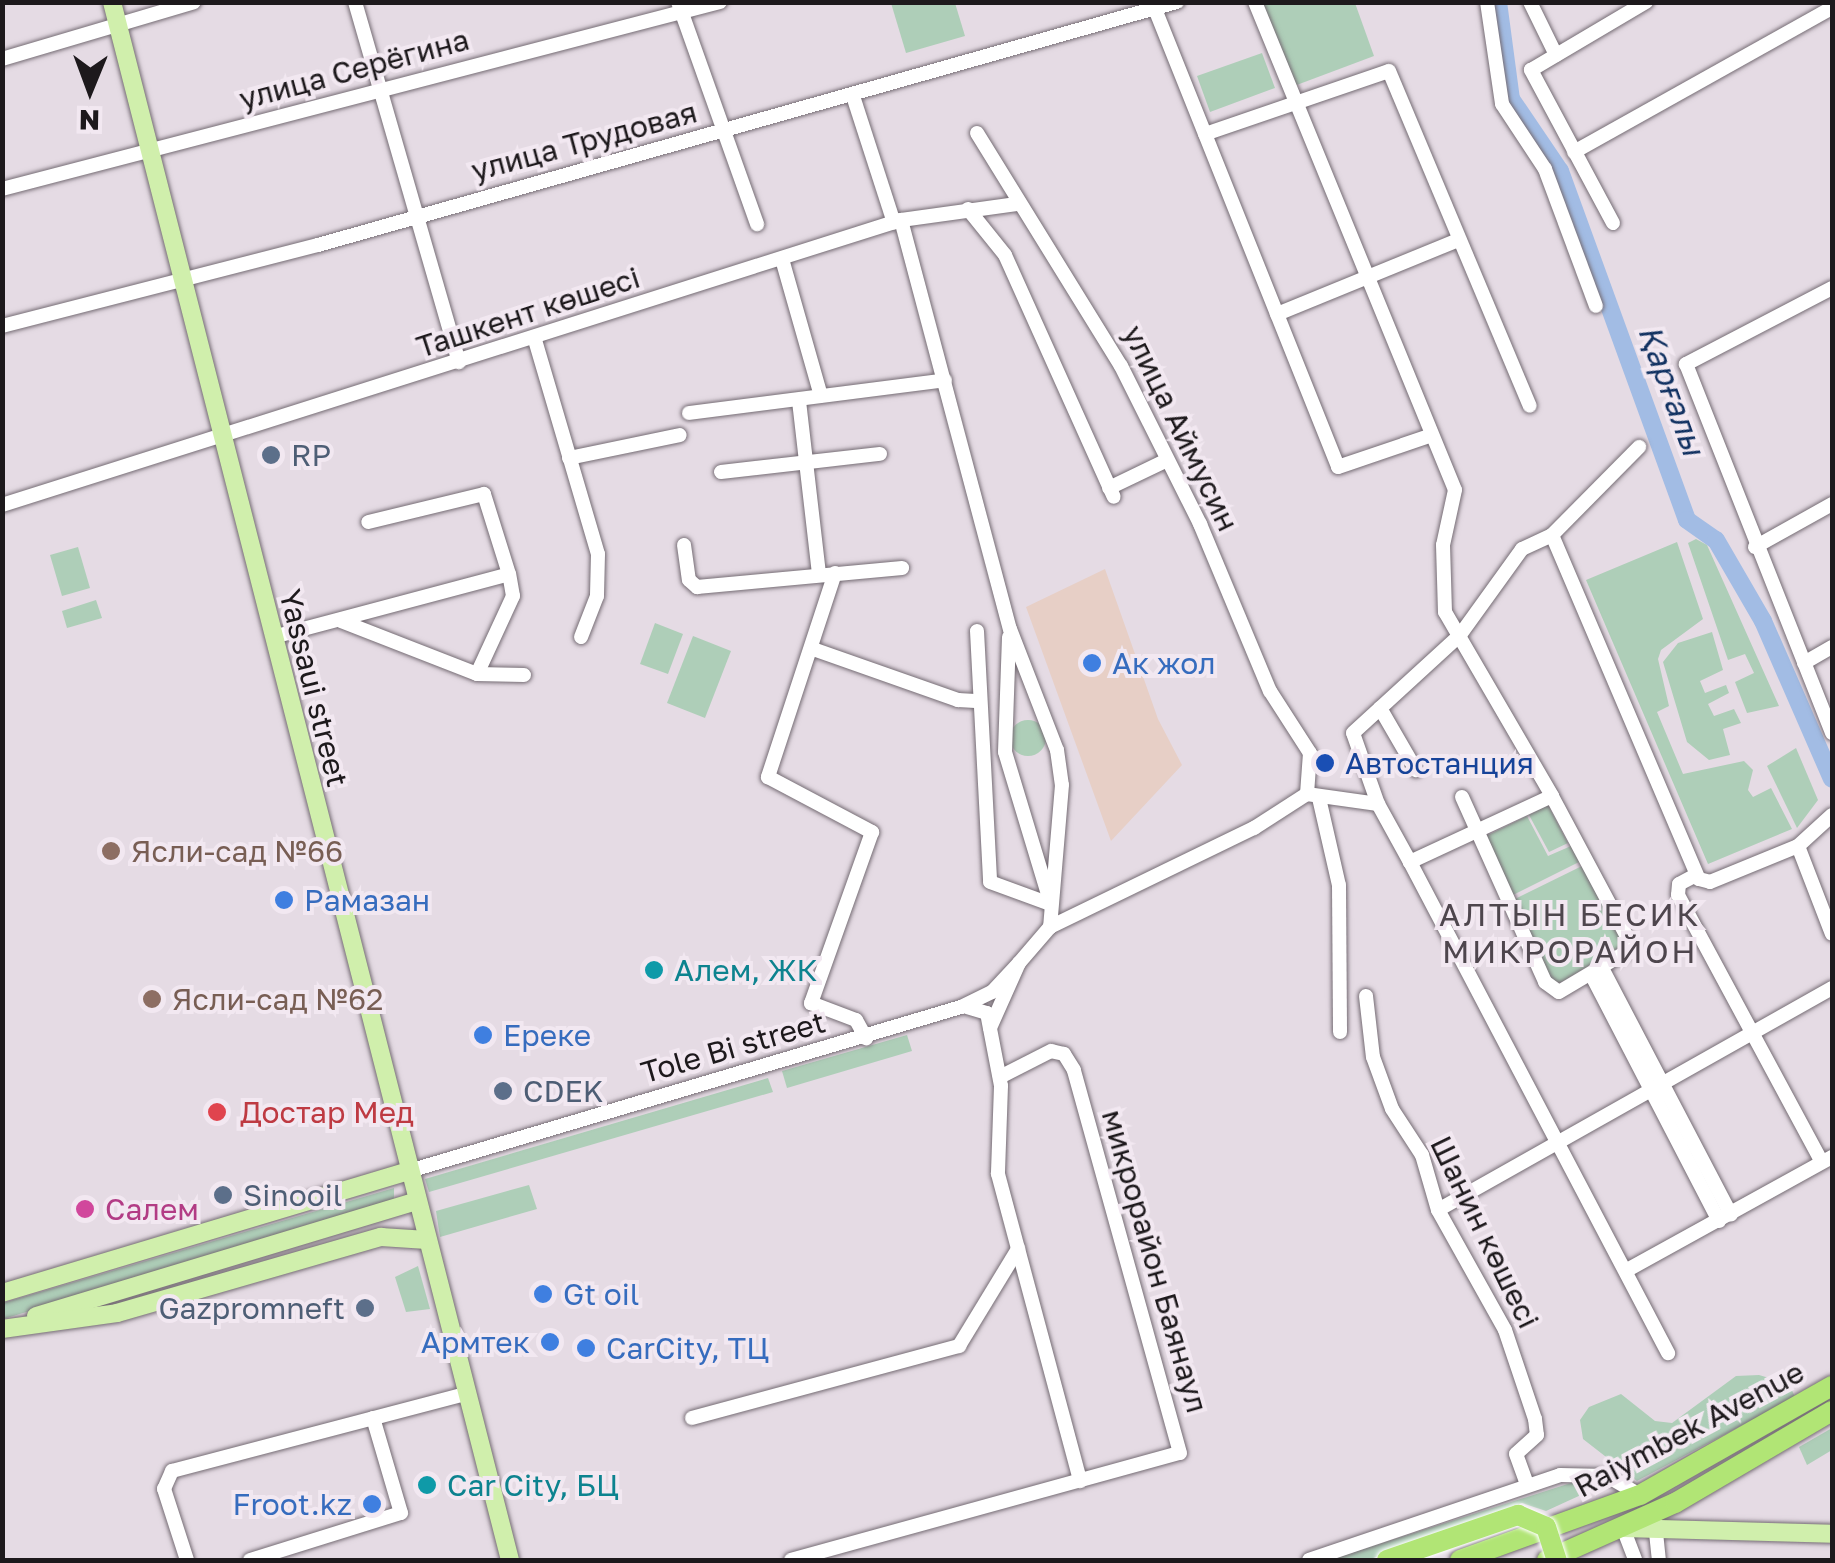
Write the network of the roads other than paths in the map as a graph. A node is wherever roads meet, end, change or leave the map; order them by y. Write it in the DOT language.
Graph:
graph roads {
  1 [pos="112,2"];
  2 [pos="194,2"];
  3 [pos="355,2"];
  4 [pos="720,2"];
  5 [pos="1177,2"];
  6 [pos="1255,2"];
  7 [pos="1487,2"];
  8 [pos="1530,2"];
  9 [pos="1646,2"];
  10 [pos="679,8"];
  11 [pos="1832,8"];
  12 [pos="1156,9"];
  13 [pos="118,24"];
  14 [pos="1556,55"];
  15 [pos="2,59"];
  16 [pos="381,88"];
  17 [pos="853,96"];
  18 [pos="1295,100"];
  19 [pos="721,132"];
  20 [pos="977,133"];
  21 [pos="1205,134"];
  22 [pos="1574,152"];
  23 [pos="152,154"];
  24 [pos="2,189"];
  25 [pos="1017,204"];
  26 [pos="968,209"];
  27 [pos="414,213"];
  28 [pos="897,222"];
  29 [pos="1613,223"];
  30 [pos="757,224"];
  31 [pos="1458,240"];
  32 [pos="782,259"];
  33 [pos="1367,276"];
  34 [pos="182,280"];
  35 [pos="1832,288"];
  36 [pos="1596,306"];
  37 [pos="1277,314"];
  38 [pos="2,326"];
  39 [pos="534,340"];
  40 [pos="460,362"];
  41 [pos="944,380"];
  42 [pos="821,396"];
  43 [pos="798,401"];
  44 [pos="1530,406"];
  45 [pos="689,413"];
  46 [pos="221,434"];
  47 [pos="1432,435"];
  48 [pos="680,436"];
  49 [pos="1639,447"];
  50 [pos="880,454"];
  51 [pos="569,458"];
  52 [pos="1165,461"];
  53 [pos="806,464"];
  54 [pos="720,472"];
  55 [pos="3,504"];
  56 [pos="1832,504"];
  57 [pos="368,522"];
  58 [pos="1552,535"];
  59 [pos="684,545"];
  60 [pos="1755,547"];
  61 [pos="902,568"];
  62 [pos="508,574"];
  63 [pos="827,574"];
  64 [pos="340,620"];
  65 [pos="1010,629"];
  66 [pos="978,630"];
  67 [pos="1460,635"];
  68 [pos="273,637"];
  69 [pos="581,637"];
  70 [pos="1832,647"];
  71 [pos="813,649"];
  72 [pos="1804,662"];
  73 [pos="477,674"];
  74 [pos="524,675"];
  75 [pos="980,701"];
  76 [pos="1380,708"];
  77 [pos="1832,733"];
  78 [pos="1416,770"];
  79 [pos="1313,796"];
  80 [pos="1462,797"];
  81 [pos="1548,798"];
  82 [pos="1378,804"];
  83 [pos="1832,815"];
  84 [pos="1475,836"];
  85 [pos="1798,846"];
  86 [pos="1413,861"];
  87 [pos="1696,875"];
  88 [pos="1050,904"];
  89 [pos="1050,928"];
  90 [pos="1832,934"];
  91 [pos="1019,963"];
  92 [pos="1598,973"];
  93 [pos="1832,988"];
  94 [pos="1366,996"];
  95 [pos="961,1007"];
  96 [pos="1754,1030"];
  97 [pos="987,1032"];
  98 [pos="1340,1032"];
  99 [pos="866,1038"];
  100 [pos="1000,1077"];
  101 [pos="1656,1086"];
  102 [pos="1559,1140"];
  103 [pos="1827,1159"];
  104 [pos="409,1171"];
  105 [pos="416,1201"];
  106 [pos="1438,1210"];
  107 [pos="1725,1218"];
  108 [pos="427,1240"];
  109 [pos="1018,1250"];
  110 [pos="1629,1268"];
  111 [pos="2,1293"];
  112 [pos="2,1328"];
  113 [pos="1668,1353"];
  114 [pos="1832,1386"];
  115 [pos="466,1394"];
  116 [pos="1832,1411"];
  117 [pos="373,1418"];
  118 [pos="692,1418"];
  119 [pos="1080,1481"];
  120 [pos="1527,1485"];
  121 [pos="1640,1495"];
  122 [pos="1655,1521"];
  123 [pos="1622,1528"];
  124 [pos="1832,1534"];
  125 [pos="187,1560"];
  126 [pos="250,1560"];
  127 [pos="510,1560"];
  128 [pos="791,1560"];
  129 [pos="1309,1560"];
  130 [pos="1387,1560"];
  131 [pos="1460,1560"];
  132 [pos="1547,1560"];
  133 [pos="1557,1560"];
  134 [pos="1635,1560"];
  135 [pos="1656,1560"];
  1 -- 13 [label="main road, Yassaui street"];
  2 -- 13 [label="street"];
  3 -- 16 [label="street"];
  4 -- 10 [label="street, улица Серёгина"];
  5 -- 12 [label="street, улица Трудовая"];
  6 -- 18 [label="street"];
  7 -- 36 [label="street"];
  8 -- 14 [label="street"];
  9 -- 14 [label="street"];
  10 -- 16 [label="street, улица Серёгина"];
  10 -- 19 [label="street"];
  11 -- 22 [label="street"];
  12 -- 17 [label="street, улица Трудовая"];
  12 -- 21 [label="street"];
  13 -- 15 [label="street"];
  13 -- 23 [label="main road, Yassaui street"];
  14 -- 22 [label="street"];
  16 -- 23 [label="street, улица Серёгина"];
  16 -- 27 [label="street"];
  17 -- 19 [label="street, улица Трудовая"];
  17 -- 28 [label="street"];
  18 -- 21 [label="street"];
  18 -- 31 [label="street"];
  18 -- 33 [label="street"];
  19 -- 27 [label="street, улица Трудовая"];
  19 -- 30 [label="street"];
  20 -- 25 [label="street, улица Аймусин"];
  21 -- 37 [label="street"];
  22 -- 29 [label="street"];
  23 -- 24 [label="street, улица Серёгина"];
  23 -- 34 [label="main road, Yassaui street"];
  25 -- 26 [label="street, Ташкент көшесі"];
  25 -- 52 [label="street, улица Аймусин"];
  26 -- 28 [label="street, Ташкент көшесі"];
  26 -- 52 [label="street"];
  27 -- 34 [label="street, улица Трудовая"];
  27 -- 40 [label="street"];
  28 -- 32 [label="street, Ташкент көшесі"];
  28 -- 41 [label="street"];
  31 -- 33 [label="street"];
  31 -- 44 [label="street"];
  32 -- 39 [label="street, Ташкент көшесі"];
  32 -- 42 [label="street"];
  33 -- 37 [label="street"];
  33 -- 47 [label="street"];
  34 -- 38 [label="street, улица Трудовая"];
  34 -- 46 [label="main road, Yassaui street"];
  35 -- 60 [label="street"];
  37 -- 47 [label="street"];
  39 -- 40 [label="street, Ташкент көшесі"];
  39 -- 51 [label="street"];
  40 -- 46 [label="street, Ташкент көшесі"];
  41 -- 42 [label="street"];
  41 -- 65 [label="street"];
  42 -- 43 [label="street"];
  43 -- 45 [label="street"];
  43 -- 53 [label="street"];
  46 -- 55 [label="street, Ташкент көшесі"];
  46 -- 68 [label="main road, Yassaui street"];
  47 -- 67 [label="street"];
  48 -- 51 [label="street"];
  49 -- 58 [label="street"];
  50 -- 53 [label="street"];
  51 -- 69 [label="street"];
  52 -- 79 [label="street, улица Аймусин"];
  53 -- 54 [label="street"];
  53 -- 63 [label="street"];
  56 -- 60 [label="street"];
  57 -- 62 [label="street"];
  58 -- 67 [label="street"];
  58 -- 87 [label="street"];
  59 -- 63 [label="street"];
  60 -- 72 [label="street"];
  61 -- 63 [label="street"];
  62 -- 64 [label="street"];
  62 -- 73 [label="street"];
  63 -- 71 [label="street"];
  64 -- 68 [label="street"];
  64 -- 73 [label="street"];
  65 -- 88 [label="street"];
  65 -- 88 [label="street"];
  66 -- 75 [label="street"];
  67 -- 76 [label="street"];
  67 -- 81 [label="street"];
  68 -- 104 [label="main road, Yassaui street"];
  70 -- 72 [label="street"];
  71 -- 75 [label="street"];
  71 -- 99 [label="street"];
  72 -- 77 [label="street"];
  73 -- 74 [label="street"];
  75 -- 88 [label="street"];
  76 -- 78 [label="street"];
  76 -- 82 [label="street"];
  79 -- 82 [label="street"];
  79 -- 89 [label="street"];
  79 -- 98 [label="street, улица Аймусин"];
  80 -- 84 [label="street"];
  81 -- 84 [label="street"];
  81 -- 92 [label="street"];
  82 -- 86 [label="street"];
  83 -- 85 [label="street"];
  84 -- 86 [label="street"];
  84 -- 92 [label="street"];
  85 -- 87 [label="street"];
  85 -- 90 [label="street"];
  86 -- 102 [label="street"];
  87 -- 96 [label="street"];
  88 -- 89 [label="street"];
  89 -- 91 [label="street"];
  91 -- 95 [label="street, Tole Bi street"];
  91 -- 97 [label="street"];
  92 -- 101 [label="street"];
  93 -- 96 [label="street"];
  94 -- 106 [label="street, Шанин көшесі"];
  95 -- 97 [label="street"];
  95 -- 99 [label="street, Tole Bi street"];
  96 -- 101 [label="street"];
  96 -- 103 [label="street"];
  97 -- 100 [label="street"];
  99 -- 104 [label="street, Tole Bi street"];
  100 -- 109 [label="street"];
  100 -- 119 [label="street, микрорайон Баянаул"];
  101 -- 102 [label="street"];
  101 -- 107 [label="street"];
  102 -- 106 [label="street"];
  102 -- 110 [label="street"];
  103 -- 107 [label="street"];
  104 -- 105 [label="main road, Yassaui street"];
  104 -- 111 [label="main road, Tole Bi street"];
  105 -- 108 [label="main road, Yassaui street"];
  105 -- 112 [label="main road"];
  106 -- 120 [label="street, Шанин көшесі"];
  107 -- 110 [label="street"];
  108 -- 112 [label="main road"];
  108 -- 115 [label="main road, Yassaui street"];
  109 -- 118 [label="street"];
  109 -- 119 [label="street"];
  110 -- 113 [label="street"];
  114 -- 121 [label="highway, Raiymbek Avenue"];
  115 -- 117 [label="street"];
  115 -- 127 [label="main road, Yassaui street"];
  116 -- 122 [label="highway, Raiymbek Avenue"];
  117 -- 125 [label="street"];
  117 -- 126 [label="street"];
  119 -- 128 [label="street, микрорайон Баянаул"];
  120 -- 121 [label="street"];
  120 -- 129 [label="street"];
  121 -- 131 [label="highway, Raiymbek Avenue"];
  122 -- 123 [label="highway, Raiymbek Avenue"];
  122 -- 124 [label="main road"];
  122 -- 135 [label="street"];
  123 -- 132 [label="highway, Raiymbek Avenue"];
  123 -- 134 [label="street"];
  130 -- 133 [label="highway, bridge"];
}
